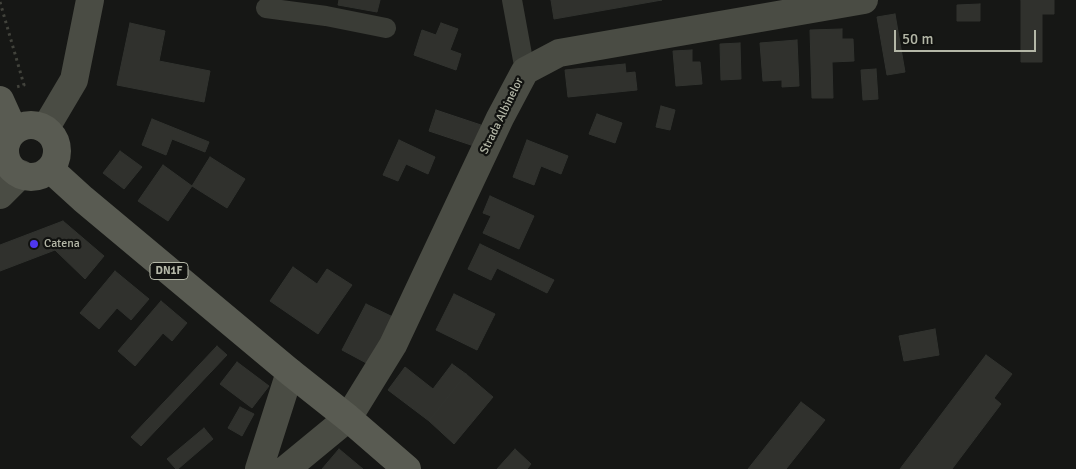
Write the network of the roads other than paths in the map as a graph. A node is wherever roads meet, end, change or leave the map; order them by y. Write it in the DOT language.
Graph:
graph roads {
  1 [pos="90,0"];
  2 [pos="512,0"];
  3 [pos="864,0"];
  4 [pos="797,6"];
  5 [pos="266,8"];
  6 [pos="327,8"];
  7 [pos="386,28"];
  8 [pos="525,71"];
  9 [pos="7,94"];
  10 [pos="45,129"];
  11 [pos="14,131"];
  12 [pos="50,168"];
  13 [pos="21,174"];
  14 [pos="0,195"];
  15 [pos="290,372"];
  16 [pos="348,418"];
  17 [pos="259,469"];
  18 [pos="286,469"];
  19 [pos="407,469"];
  1 -- 10 [label="street"];
  2 -- 8 [label="street"];
  3 -- 4 [label="street, Strada Albinelor"];
  4 -- 8 [label="street, Strada Albinelor"];
  5 -- 6 [label="street"];
  6 -- 7 [label="street"];
  8 -- 16 [label="street, Strada Albinelor"];
  9 -- 11 [label="main road"];
  10 -- 11 [label="main road"];
  10 -- 12 [label="main road"];
  11 -- 13 [label="main road"];
  12 -- 13 [label="main road"];
  12 -- 15 [label="main road, DN1F"];
  13 -- 14 [label="street"];
  15 -- 16 [label="main road, DN1F"];
  15 -- 17 [label="street"];
  16 -- 18 [label="street, Strada Albinelor"];
  16 -- 19 [label="main road, DN1F"];
}
